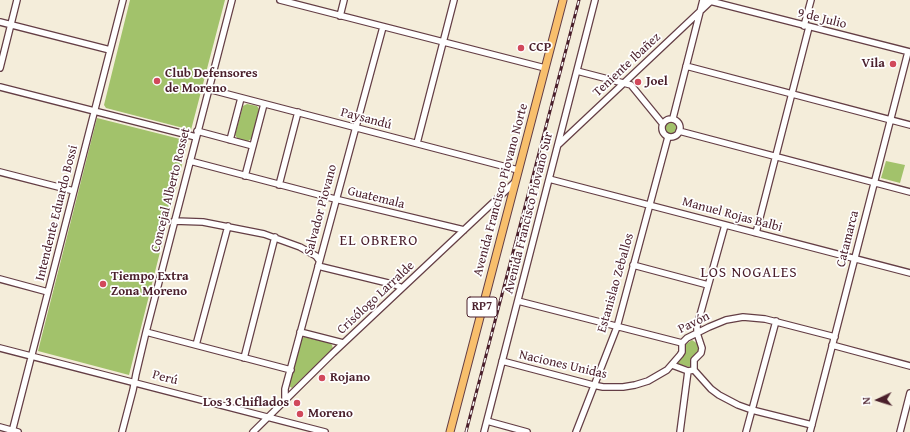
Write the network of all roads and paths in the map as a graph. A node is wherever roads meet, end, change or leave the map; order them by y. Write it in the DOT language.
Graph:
graph roads {
  1 [pos="17,0"];
  2 [pos="123,0"];
  3 [pos="232,0"];
  4 [pos="280,0"];
  5 [pos="344,0"];
  6 [pos="454,0"];
  7 [pos="563,0"];
  8 [pos="595,0"];
  9 [pos="703,0"];
  10 [pos="710,0"];
  11 [pos="811,0"];
  12 [pos="700,11"];
  13 [pos="340,16"];
  14 [pos="0,22"];
  15 [pos="11,25"];
  16 [pos="382,26"];
  17 [pos="806,27"];
  18 [pos="443,41"];
  19 [pos="110,50"];
  20 [pos="909,52"];
  21 [pos="686,66"];
  22 [pos="0,68"];
  23 [pos="545,68"];
  24 [pos="577,71"];
  25 [pos="625,82"];
  26 [pos="0,87"];
  27 [pos="208,89"];
  28 [pos="792,94"];
  29 [pos="241,98"];
  30 [pos="264,104"];
  31 [pos="94,112"];
  32 [pos="298,112"];
  33 [pos="673,118"];
  34 [pos="891,120"];
  35 [pos="662,124"];
  36 [pos="910,125"];
  37 [pos="355,127"];
  38 [pos="198,131"];
  39 [pos="679,132"];
  40 [pos="196,137"];
  41 [pos="668,137"];
  42 [pos="230,140"];
  43 [pos="417,143"];
  44 [pos="253,146"];
  45 [pos="557,146"];
  46 [pos="776,156"];
  47 [pos="190,161"];
  48 [pos="518,170"];
  49 [pos="0,172"];
  50 [pos="245,176"];
  51 [pos="549,179"];
  52 [pos="515,182"];
  53 [pos="875,182"];
  54 [pos="279,185"];
  55 [pos="74,191"];
  56 [pos="910,192"];
  57 [pos="335,199"];
  58 [pos="650,204"];
  59 [pos="174,221"];
  60 [pos="725,225"];
  61 [pos="228,226"];
  62 [pos="464,230"];
  63 [pos="756,233"];
  64 [pos="275,237"];
  65 [pos="855,258"];
  66 [pos="319,263"];
  67 [pos="633,266"];
  68 [pos="910,273"];
  69 [pos="0,279"];
  70 [pos="708,285"];
  71 [pos="402,288"];
  72 [pos="48,292"];
  73 [pos="518,301"];
  74 [pos="776,321"];
  75 [pos="617,326"];
  76 [pos="146,332"];
  77 [pos="300,332"];
  78 [pos="697,333"];
  79 [pos="835,337"];
  80 [pos="343,343"];
  81 [pos="682,343"];
  82 [pos="196,345"];
  83 [pos="832,345"];
  84 [pos="0,348"];
  85 [pos="31,355"];
  86 [pos="244,358"];
  87 [pos="502,361"];
  88 [pos="672,365"];
  89 [pos="910,366"];
  90 [pos="291,370"];
  91 [pos="691,371"];
  92 [pos="135,382"];
  93 [pos="593,385"];
  94 [pos="910,392"];
  95 [pos="285,400"];
  96 [pos="752,410"];
  97 [pos="268,416"];
  98 [pos="487,421"];
  99 [pos="812,425"];
  100 [pos="0,427"];
  101 [pos="14,431"];
  102 [pos="122,432"];
  103 [pos="253,432"];
  104 [pos="325,432"];
  105 [pos="450,432"];
  106 [pos="484,432"];
  107 [pos="527,432"];
  108 [pos="576,432"];
  109 [pos="680,432"];
  110 [pos="746,432"];
  111 [pos="810,432"];
  112 [pos="900,432"];
  1 -- 15 [label="street"];
  2 -- 19 [label="street, Intendente Eduardo Bossi"];
  3 -- 27 [label="street, Concejal Alberto Rosset"];
  4 -- 13 [label="street"];
  5 -- 13 [label="street"];
  6 -- 18 [label="street"];
  7 -- 23 [label="main road, Avenida Francisco Piovano Norte / RP7"];
  8 -- 24 [label="street, Avenida Francisco Piovano Sur"];
  9 -- 12 [label="street"];
  10 -- 12 [label="street, Teniente Ibañez"];
  10 -- 17 [label="street, 9 de Julio"];
  11 -- 17 [label="street"];
  12 -- 21 [label="street"];
  12 -- 25 [label="street, Teniente Ibañez"];
  13 -- 16 [label="street"];
  14 -- 15 [label="street"];
  15 -- 19 [label="street"];
  15 -- 22 [label="street"];
  16 -- 18 [label="street"];
  16 -- 37 [label="street, Salvador Piovano"];
  17 -- 20 [label="street, 9 de Julio"];
  17 -- 28 [label="street"];
  18 -- 23 [label="street"];
  18 -- 43 [label="street"];
  19 -- 31 [label="street, Intendente Eduardo Bossi"];
  20 -- 34 [label="street, Catamarca"];
  21 -- 28 [label="street"];
  21 -- 33 [label="street"];
  23 -- 48 [label="main road, Avenida Francisco Piovano Norte / RP7"];
  24 -- 25 [label="street"];
  24 -- 45 [label="street, Avenida Francisco Piovano Sur"];
  25 -- 35 [label="street"];
  25 -- 45 [label="street, Teniente Ibañez"];
  26 -- 31 [label="street"];
  27 -- 29 [label="street, Paysandú"];
  27 -- 38 [label="street, Concejal Alberto Rosset"];
  28 -- 34 [label="street"];
  28 -- 46 [label="street"];
  29 -- 30 [label="street, Paysandú"];
  29 -- 42 [label="street"];
  30 -- 32 [label="street, Paysandú"];
  30 -- 44 [label="street"];
  31 -- 40 [label="street"];
  31 -- 55 [label="street, Intendente Eduardo Bossi"];
  32 -- 37 [label="street, Paysandú"];
  32 -- 54 [label="street"];
  33 -- 35 [label="street"];
  33 -- 39 [label="street"];
  34 -- 36 [label="street"];
  34 -- 53 [label="street, Catamarca"];
  35 -- 41 [label="street"];
  37 -- 43 [label="street, Paysandú"];
  37 -- 57 [label="street, Salvador Piovano"];
  38 -- 40 [label="street, Concejal Alberto Rosset"];
  38 -- 42 [label="street"];
  39 -- 41 [label="street"];
  39 -- 46 [label="street"];
  40 -- 47 [label="street, Concejal Alberto Rosset"];
  41 -- 58 [label="street, Estanislao Zeballos"];
  42 -- 44 [label="street"];
  43 -- 48 [label="street, Paysandú"];
  44 -- 50 [label="street"];
  45 -- 51 [label="street, Avenida Francisco Piovano Sur"];
  46 -- 53 [label="street"];
  46 -- 63 [label="street"];
  47 -- 50 [label="street, Guatemala"];
  47 -- 59 [label="street, Concejal Alberto Rosset"];
  48 -- 52 [label="main road, Avenida Francisco Piovano Norte / RP7"];
  49 -- 55 [label="street"];
  50 -- 54 [label="street, Guatemala"];
  51 -- 58 [label="street, Manuel Rojas Balbi"];
  51 -- 73 [label="street, Avenida Francisco Piovano Sur"];
  52 -- 62 [label="street, Crisólogo Larralde"];
  52 -- 105 [label="main road, Avenida Francisco Piovano Norte / RP7"];
  53 -- 56 [label="street"];
  53 -- 65 [label="street, Catamarca"];
  54 -- 57 [label="street, Guatemala"];
  55 -- 72 [label="street, Intendente Eduardo Bossi"];
  57 -- 62 [label="street, Guatemala"];
  57 -- 66 [label="street, Salvador Piovano"];
  58 -- 60 [label="street, Manuel Rojas Balbi"];
  58 -- 67 [label="street, Estanislao Zeballos"];
  59 -- 61 [label="street"];
  59 -- 76 [label="street, Concejal Alberto Rosset"];
  60 -- 63 [label="street, Manuel Rojas Balbi"];
  60 -- 70 [label="street"];
  61 -- 64 [label="street"];
  61 -- 82 [label="street"];
  62 -- 71 [label="street, Crisólogo Larralde"];
  63 -- 65 [label="street, Manuel Rojas Balbi"];
  64 -- 66 [label="street"];
  64 -- 86 [label="street"];
  65 -- 68 [label="street, Manuel Rojas Balbi"];
  65 -- 79 [label="street, Catamarca"];
  66 -- 71 [label="street"];
  66 -- 77 [label="street, Salvador Piovano"];
  67 -- 70 [label="street"];
  67 -- 75 [label="street, Estanislao Zeballos"];
  69 -- 72 [label="street"];
  70 -- 78 [label="street"];
  71 -- 80 [label="street, Crisólogo Larralde"];
  72 -- 85 [label="street, Intendente Eduardo Bossi"];
  73 -- 75 [label="street, Pavón"];
  73 -- 87 [label="street, Avenida Francisco Piovano Sur"];
  74 -- 78 [label="street, Pavón"];
  74 -- 79 [label="street, Pavón"];
  74 -- 96 [label="street"];
  75 -- 81 [label="street, Pavón"];
  75 -- 93 [label="street, Estanislao Zeballos"];
  76 -- 82 [label="street"];
  76 -- 92 [label="street, Concejal Alberto Rosset"];
  77 -- 80 [label="street"];
  77 -- 90 [label="street, Salvador Piovano"];
  78 -- 81 [label="street, Pavón"];
  78 -- 91 [label="street"];
  79 -- 83 [label="street, Catamarca"];
  80 -- 95 [label="street, Crisólogo Larralde"];
  81 -- 88 [label="street"];
  82 -- 86 [label="street"];
  83 -- 89 [label="street"];
  83 -- 99 [label="street, Catamarca"];
  84 -- 85 [label="street, Perú"];
  85 -- 92 [label="street, Perú"];
  85 -- 101 [label="street, Intendente Eduardo Bossi"];
  86 -- 90 [label="street"];
  87 -- 93 [label="street, Naciones Unidas"];
  87 -- 98 [label="street, Avenida Francisco Piovano Sur"];
  88 -- 91 [label="street"];
  88 -- 93 [label="street, Naciones Unidas"];
  90 -- 95 [label="street, Salvador Piovano"];
  91 -- 96 [label="street"];
  91 -- 109 [label="street"];
  92 -- 97 [label="street, Perú"];
  92 -- 102 [label="street, Concejal Alberto Rosset"];
  93 -- 108 [label="street, Estanislao Zeballos"];
  94 -- 112 [label="street"];
  95 -- 97 [label="street, Crisólogo Larralde"];
  96 -- 99 [label="street"];
  96 -- 110 [label="street"];
  97 -- 103 [label="street, Crisólogo Larralde"];
  97 -- 104 [label="street, Perú"];
  98 -- 106 [label="street, Avenida Francisco Piovano Sur"];
  98 -- 107 [label="street"];
  99 -- 111 [label="street, Catamarca"];
  100 -- 101 [label="street"];
}
